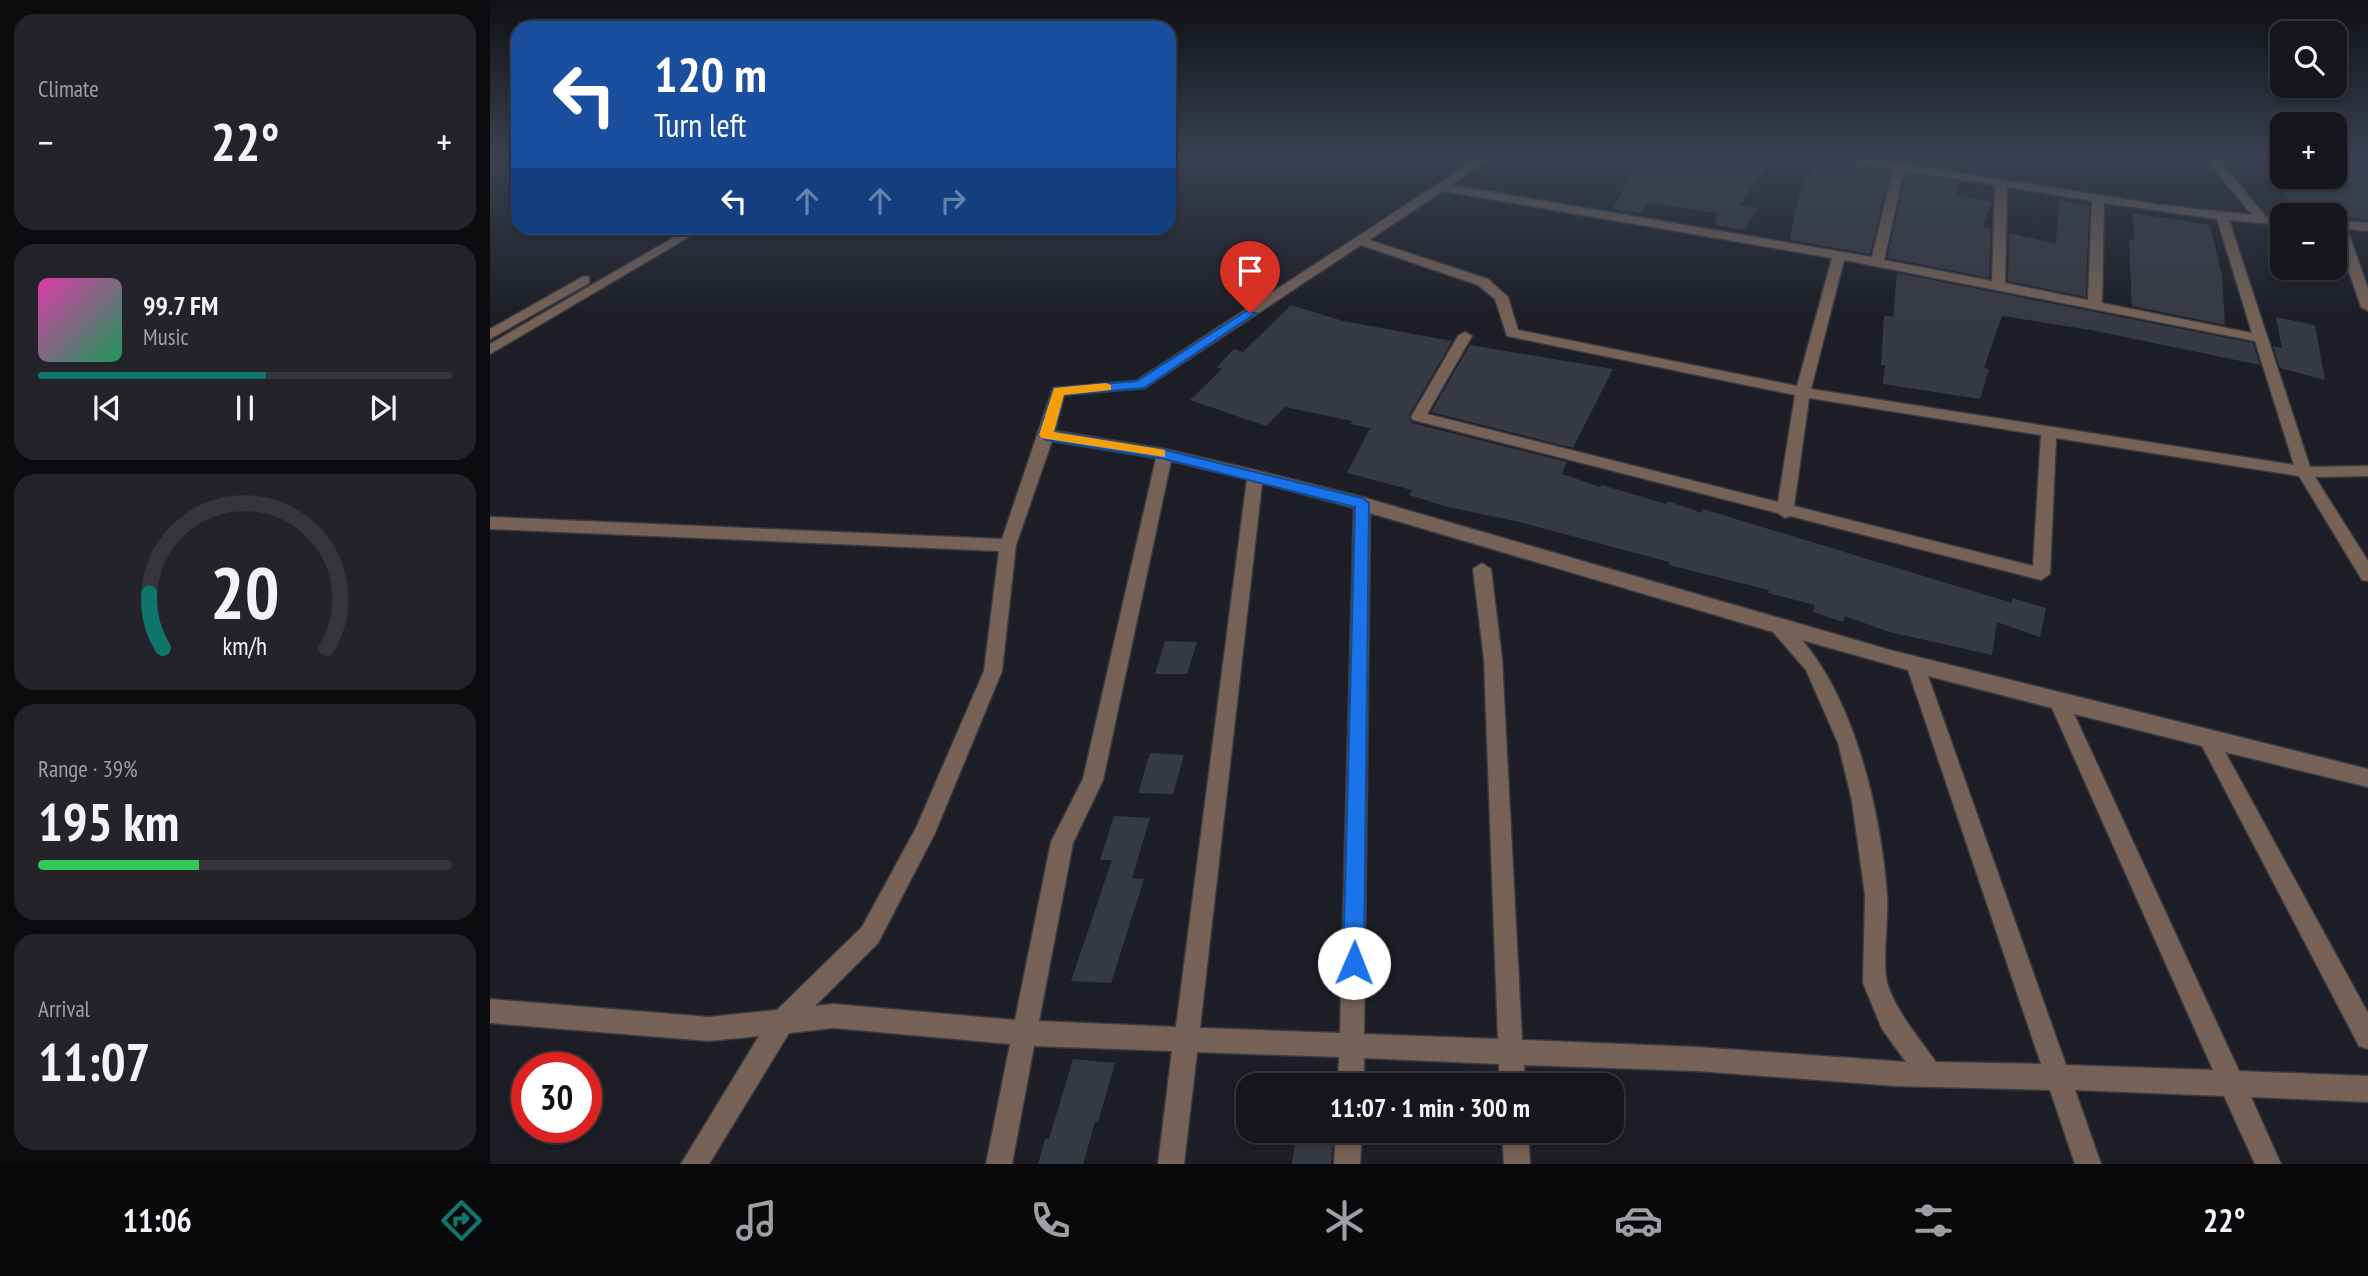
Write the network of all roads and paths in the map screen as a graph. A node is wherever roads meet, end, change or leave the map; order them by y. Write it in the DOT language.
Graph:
graph roads {
  1 [pos="1410,208"];
  2 [pos="1566,208"];
  3 [pos="1889,208"];
  4 [pos="2000,208"];
  5 [pos="2098,208"];
  6 [pos="2165,208"];
  7 [pos="2252,208"];
  8 [pos="2222,217"];
  9 [pos="2262,220"];
  10 [pos="2270,220"];
  11 [pos="2347,225"];
  12 [pos="2368,227"];
  13 [pos="663,235"];
  14 [pos="686,235"];
  15 [pos="1360,242"];
  16 [pos="2347,251"];
  17 [pos="1839,255"];
  18 [pos="1877,262"];
  19 [pos="1998,284"];
  20 [pos="2095,304"];
  21 [pos="2368,307"];
  22 [pos="490,335"];
  23 [pos="1465,336"];
  24 [pos="2259,338"];
  25 [pos="490,349"];
  26 [pos="1803,391"];
  27 [pos="2049,432"];
  28 [pos="1046,435"];
  29 [pos="1165,454"];
  30 [pos="2368,471"];
  31 [pos="2304,472"];
  32 [pos="1255,475"];
  33 [pos="1362,503"];
  34 [pos="1785,512"];
  35 [pos="490,523"];
  36 [pos="1008,545"];
  37 [pos="2365,567"];
  38 [pos="1482,569"];
  39 [pos="1779,626"];
  40 [pos="1915,664"];
  41 [pos="2059,703"];
  42 [pos="2208,739"];
  43 [pos="2364,782"];
  44 [pos="490,1012"];
  45 [pos="782,1022"];
  46 [pos="1026,1033"];
  47 [pos="2368,1037"];
  48 [pos="1188,1038"];
  49 [pos="1352,1044"];
  50 [pos="1510,1054"];
  51 [pos="1351,1073"];
  52 [pos="1511,1073"];
  53 [pos="1930,1075"];
  54 [pos="2058,1077"];
  55 [pos="2232,1083"];
  56 [pos="2368,1089"];
  57 [pos="1348,1143"];
  58 [pos="1516,1143"];
  59 [pos="694,1164"];
  60 [pos="999,1164"];
  61 [pos="1171,1164"];
  62 [pos="1347,1164"];
  63 [pos="1517,1164"];
  64 [pos="2088,1164"];
  65 [pos="2267,1164"];
  1 -- 15 [label="street"];
  2 -- 17 [label="street"];
  3 -- 18 [label="street"];
  4 -- 19 [label="street"];
  5 -- 20 [label="street"];
  6 -- 8 [label="street"];
  7 -- 9 [label="street"];
  8 -- 9 [label="street"];
  8 -- 24 [label="street"];
  9 -- 10 [label="street"];
  11 -- 12 [label="street"];
  13 -- 22 [label="street"];
  14 -- 25 [label="street"];
  15 -- 26 [label="street"];
  15 -- 28 [label="street"];
  16 -- 21 [label="street"];
  17 -- 18 [label="street"];
  17 -- 26 [label="street"];
  18 -- 19 [label="street"];
  19 -- 20 [label="street"];
  20 -- 24 [label="street"];
  23 -- 34 [label="street"];
  24 -- 31 [label="street"];
  26 -- 27 [label="street"];
  26 -- 34 [label="street"];
  27 -- 31 [label="street"];
  27 -- 34 [label="street"];
  28 -- 29 [label="street"];
  28 -- 36 [label="street"];
  29 -- 32 [label="street"];
  29 -- 46 [label="street"];
  30 -- 31 [label="street"];
  31 -- 37 [label="street"];
  32 -- 33 [label="street"];
  32 -- 48 [label="street"];
  33 -- 39 [label="street"];
  33 -- 49 [label="street"];
  35 -- 36 [label="street"];
  36 -- 45 [label="street"];
  38 -- 50 [label="street"];
  39 -- 40 [label="street"];
  39 -- 53 [label="street"];
  40 -- 41 [label="street"];
  40 -- 54 [label="street"];
  41 -- 42 [label="street"];
  41 -- 55 [label="street"];
  42 -- 43 [label="street"];
  42 -- 47 [label="street"];
  44 -- 45 [label="street"];
  45 -- 46 [label="street"];
  45 -- 59 [label="street"];
  46 -- 48 [label="street"];
  46 -- 60 [label="street"];
  48 -- 49 [label="street"];
  48 -- 61 [label="street"];
  49 -- 50 [label="street"];
  49 -- 51 [label="street"];
  50 -- 52 [label="street"];
  50 -- 53 [label="street"];
  53 -- 54 [label="street"];
  54 -- 55 [label="street"];
  54 -- 64 [label="street"];
  55 -- 56 [label="street"];
  55 -- 65 [label="street"];
  57 -- 62 [label="street"];
  58 -- 63 [label="street"];
}
